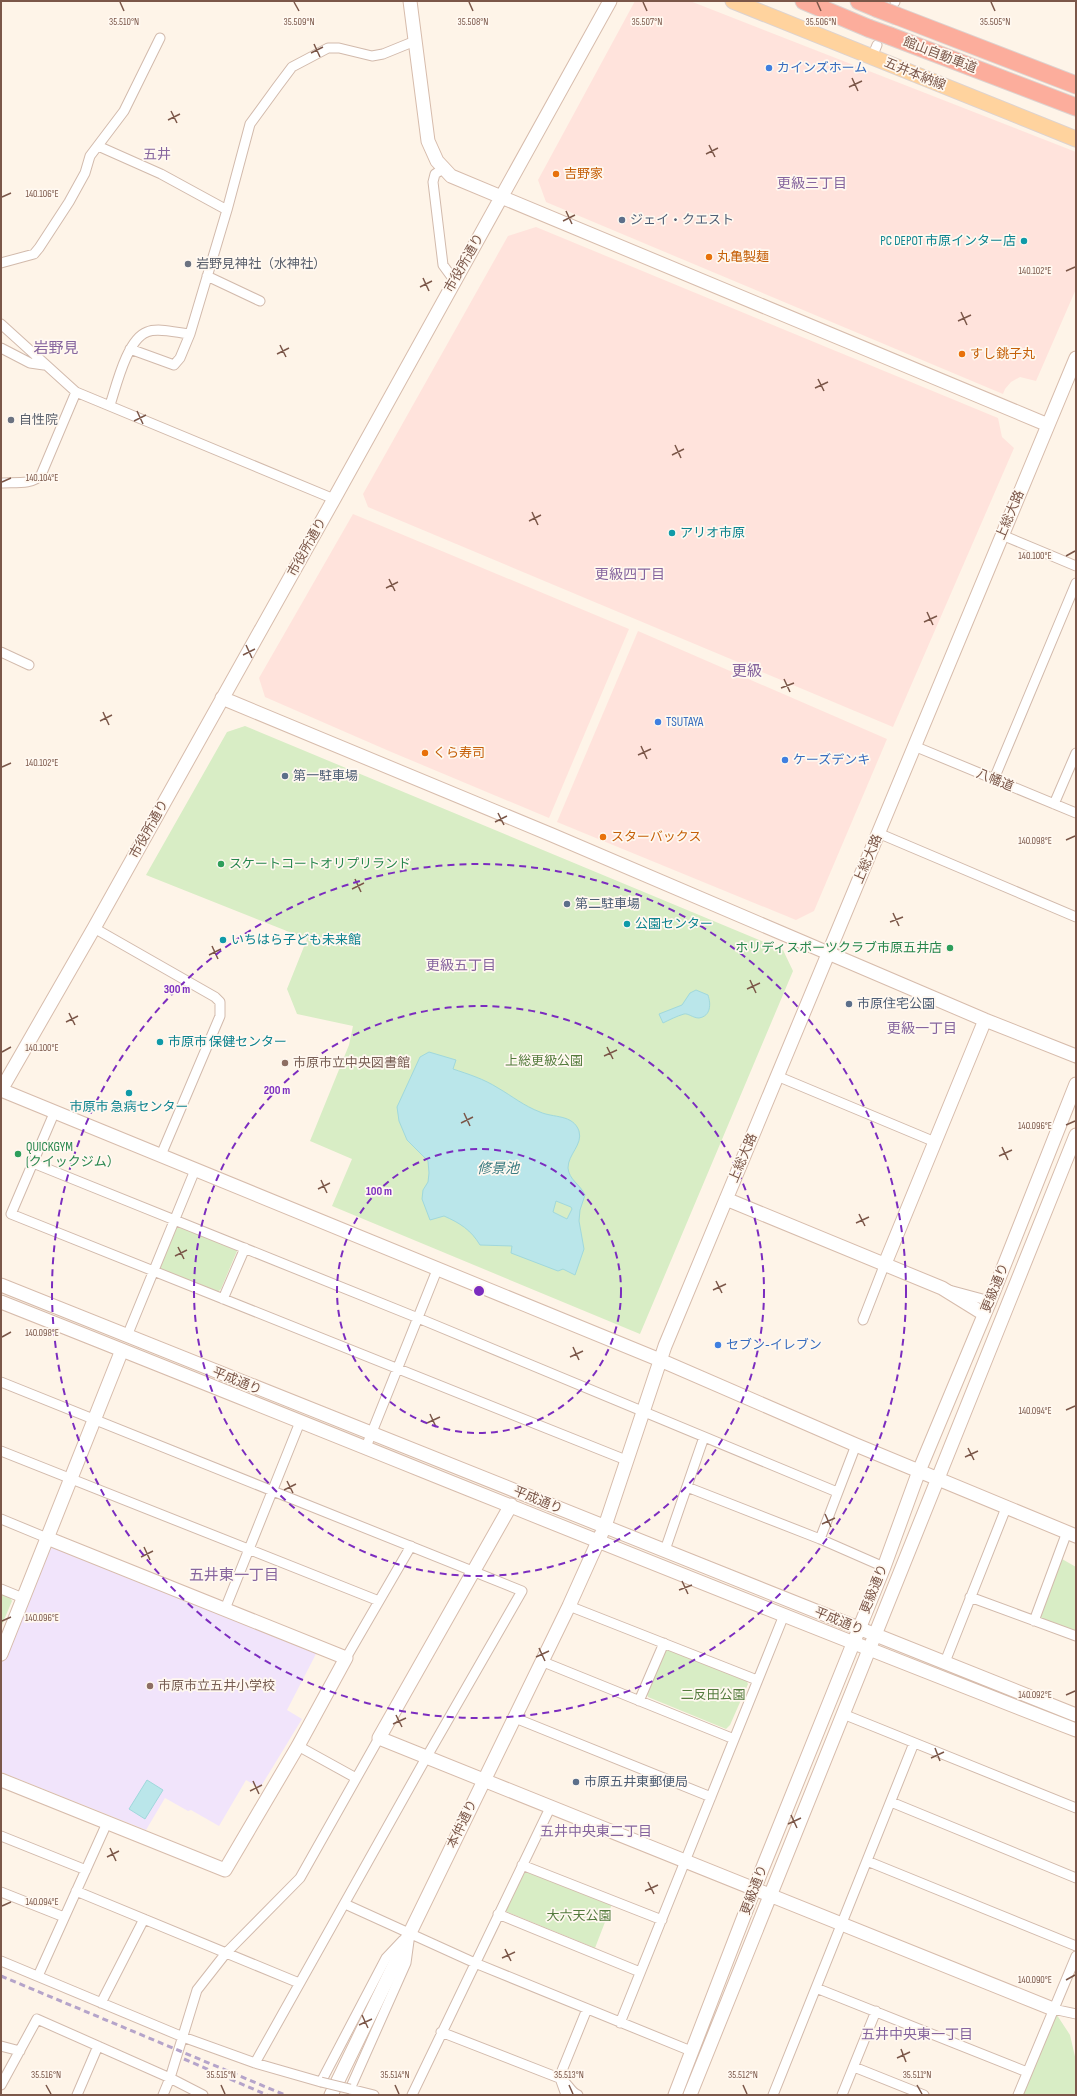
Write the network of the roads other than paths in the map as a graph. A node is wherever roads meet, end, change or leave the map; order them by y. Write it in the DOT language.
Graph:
graph roads {
  1 [pos="410,1"];
  2 [pos="610,1"];
  3 [pos="733,1"];
  4 [pos="804,1"];
  5 [pos="859,1"];
  6 [pos="896,6"];
  7 [pos="160,38"];
  8 [pos="415,41"];
  9 [pos="880,46"];
  10 [pos="1076,85"];
  11 [pos="1076,107"];
  12 [pos="1076,139"];
  13 [pos="98,146"];
  14 [pos="443,169"];
  15 [pos="502,197"];
  16 [pos="227,210"];
  17 [pos="1,263"];
  18 [pos="207,276"];
  19 [pos="454,280"];
  20 [pos="260,301"];
  21 [pos="1,324"];
  22 [pos="190,334"];
  23 [pos="1,348"];
  24 [pos="130,349"];
  25 [pos="1076,358"];
  26 [pos="44,365"];
  27 [pos="76,392"];
  28 [pos="110,405"];
  29 [pos="1048,425"];
  30 [pos="1,483"];
  31 [pos="334,499"];
  32 [pos="1002,535"];
  33 [pos="1076,566"];
  34 [pos="1076,583"];
  35 [pos="1,652"];
  36 [pos="29,664"];
  37 [pos="222,698"];
  38 [pos="914,746"];
  39 [pos="1076,753"];
  40 [pos="994,779"];
  41 [pos="1054,804"];
  42 [pos="1076,813"];
  43 [pos="878,833"];
  44 [pos="1076,917"];
  45 [pos="94,928"];
  46 [pos="829,952"];
  47 [pos="985,1020"];
  48 [pos="1076,1056"];
  49 [pos="777,1076"];
  50 [pos="1076,1084"];
  51 [pos="1,1090"];
  52 [pos="55,1111"];
  53 [pos="1076,1135"];
  54 [pos="935,1142"];
  55 [pos="161,1155"];
  56 [pos="33,1163"];
  57 [pos="195,1170"];
  58 [pos="726,1199"];
  59 [pos="175,1218"];
  60 [pos="245,1248"];
  61 [pos="884,1266"];
  62 [pos="437,1270"];
  63 [pos="153,1272"];
  64 [pos="1,1285"];
  65 [pos="942,1288"];
  66 [pos="223,1299"];
  67 [pos="990,1301"];
  68 [pos="1,1302"];
  69 [pos="984,1314"];
  70 [pos="418,1318"];
  71 [pos="863,1320"];
  72 [pos="127,1336"];
  73 [pos="122,1350"];
  74 [pos="660,1360"];
  75 [pos="398,1369"];
  76 [pos="1,1382"];
  77 [pos="643,1410"];
  78 [pos="94,1419"];
  79 [pos="300,1422"];
  80 [pos="371,1434"];
  81 [pos="704,1437"];
  82 [pos="856,1445"];
  83 [pos="366,1447"];
  84 [pos="1,1451"];
  85 [pos="626,1460"];
  86 [pos="919,1471"];
  87 [pos="71,1479"];
  88 [pos="938,1480"];
  89 [pos="687,1487"];
  90 [pos="273,1490"];
  91 [pos="837,1492"];
  92 [pos="511,1505"];
  93 [pos="1006,1508"];
  94 [pos="1,1520"];
  95 [pos="605,1526"];
  96 [pos="1070,1532"];
  97 [pos="47,1538"];
  98 [pos="820,1539"];
  99 [pos="411,1546"];
  100 [pos="596,1547"];
  101 [pos="248,1550"];
  102 [pos="665,1550"];
  103 [pos="884,1567"];
  104 [pos="473,1570"];
  105 [pos="1,1589"];
  106 [pos="970,1597"];
  107 [pos="23,1598"];
  108 [pos="379,1601"];
  109 [pos="569,1606"];
  110 [pos="225,1609"];
  111 [pos="784,1615"];
  112 [pos="1034,1621"];
  113 [pos="858,1629"];
  114 [pos="875,1635"];
  115 [pos="1076,1636"];
  116 [pos="664,1643"];
  117 [pos="852,1643"];
  118 [pos="869,1650"];
  119 [pos="1,1654"];
  120 [pos="346,1658"];
  121 [pos="541,1661"];
  122 [pos="945,1662"];
  123 [pos="757,1680"];
  124 [pos="639,1701"];
  125 [pos="843,1714"];
  126 [pos="1076,1715"];
  127 [pos="515,1718"];
  128 [pos="1076,1730"];
  129 [pos="379,1738"];
  130 [pos="734,1739"];
  131 [pos="914,1743"];
  132 [pos="298,1746"];
  133 [pos="426,1758"];
  134 [pos="356,1778"];
  135 [pos="1,1780"];
  136 [pos="483,1781"];
  137 [pos="711,1797"];
  138 [pos="890,1802"];
  139 [pos="550,1808"];
  140 [pos="1076,1808"];
  141 [pos="107,1823"];
  142 [pos="1,1836"];
  143 [pos="685,1861"];
  144 [pos="867,1861"];
  145 [pos="522,1865"];
  146 [pos="86,1870"];
  147 [pos="1076,1878"];
  148 [pos="754,1889"];
  149 [pos="76,1891"];
  150 [pos="1,1892"];
  151 [pos="770,1896"];
  152 [pos="345,1904"];
  153 [pos="498,1914"];
  154 [pos="64,1917"];
  155 [pos="144,1919"];
  156 [pos="662,1920"];
  157 [pos="842,1924"];
  158 [pos="409,1934"];
  159 [pos="1076,1946"];
  160 [pos="226,1953"];
  161 [pos="1076,1956"];
  162 [pos="1,1961"];
  163 [pos="475,1963"];
  164 [pos="640,1972"];
  165 [pos="38,1976"];
  166 [pos="299,1983"];
  167 [pos="816,1988"];
  168 [pos="101,2003"];
  169 [pos="587,2009"];
  170 [pos="1053,2009"];
  171 [pos="876,2011"];
  172 [pos="1076,2014"];
  173 [pos="620,2023"];
  174 [pos="441,2032"];
  175 [pos="183,2037"];
  176 [pos="1,2046"];
  177 [pos="98,2046"];
  178 [pos="20,2051"];
  179 [pos="691,2051"];
  180 [pos="256,2063"];
  181 [pos="854,2067"];
  182 [pos="1027,2072"];
  183 [pos="170,2078"];
  184 [pos="559,2078"];
  185 [pos="322,2082"];
  186 [pos="1,2084"];
  187 [pos="350,2089"];
  188 [pos="77,2095"];
  189 [pos="163,2095"];
  190 [pos="204,2095"];
  191 [pos="331,2095"];
  192 [pos="374,2095"];
  193 [pos="412,2095"];
  194 [pos="566,2095"];
  195 [pos="578,2095"];
  196 [pos="675,2095"];
  197 [pos="690,2095"];
  198 [pos="772,2095"];
  199 [pos="842,2095"];
  200 [pos="924,2095"];
  201 [pos="1018,2095"];
  1 -- 8 [label="street"];
  2 -- 15 [label="street, 市役所通り"];
  3 -- 9 [label="main road, 五井本納線"];
  4 -- 9 [label="highway, 館山自動車道, bridge"];
  5 -- 6 [label="highway, 館山自動車道, bridge"];
  6 -- 10 [label="highway, 館山自動車道"];
  7 -- 13 [label="street"];
  8 -- 14 [label="street"];
  8 -- 16 [label="street"];
  9 -- 11 [label="highway, 館山自動車道"];
  9 -- 12 [label="main road, 五井本納線"];
  13 -- 16 [label="street"];
  13 -- 17 [label="street"];
  14 -- 15 [label="street"];
  14 -- 19 [label="street"];
  15 -- 19 [label="street, 市役所通り"];
  15 -- 29 [label="street"];
  16 -- 18 [label="street"];
  18 -- 20 [label="street"];
  18 -- 22 [label="street"];
  19 -- 31 [label="street, 市役所通り"];
  21 -- 26 [label="street"];
  22 -- 24 [label="street"];
  22 -- 24 [label="street"];
  23 -- 26 [label="street"];
  24 -- 28 [label="street"];
  25 -- 29 [label="street, 上総大路"];
  26 -- 27 [label="street"];
  27 -- 28 [label="street"];
  27 -- 30 [label="street"];
  28 -- 31 [label="street"];
  29 -- 32 [label="street, 上総大路"];
  31 -- 37 [label="street, 市役所通り"];
  32 -- 33 [label="street"];
  32 -- 38 [label="street, 上総大路"];
  34 -- 40 [label="street"];
  35 -- 36 [label="street"];
  37 -- 45 [label="street, 市役所通り"];
  37 -- 46 [label="street"];
  38 -- 40 [label="street, 八幡道"];
  38 -- 43 [label="street, 上総大路"];
  39 -- 41 [label="street"];
  40 -- 41 [label="street, 八幡道"];
  41 -- 42 [label="street, 八幡道"];
  43 -- 44 [label="street"];
  43 -- 46 [label="street, 上総大路"];
  45 -- 51 [label="street, 市役所通り"];
  45 -- 55 [label="street"];
  46 -- 47 [label="street"];
  46 -- 49 [label="street, 上総大路"];
  47 -- 48 [label="street"];
  47 -- 54 [label="street"];
  49 -- 54 [label="street"];
  49 -- 58 [label="street, 上総大路"];
  50 -- 67 [label="street, 更級通り"];
  51 -- 52 [label="street"];
  52 -- 55 [label="street"];
  52 -- 56 [label="street"];
  53 -- 88 [label="street, 更級通り"];
  54 -- 61 [label="street"];
  55 -- 57 [label="street"];
  56 -- 59 [label="street"];
  56 -- 63 [label="street"];
  57 -- 59 [label="street"];
  57 -- 62 [label="street"];
  58 -- 61 [label="street"];
  58 -- 74 [label="street, 上総大路"];
  59 -- 60 [label="street"];
  59 -- 63 [label="street"];
  60 -- 66 [label="street"];
  60 -- 70 [label="street"];
  61 -- 65 [label="street"];
  61 -- 71 [label="street"];
  62 -- 70 [label="street"];
  62 -- 74 [label="street"];
  63 -- 66 [label="street"];
  63 -- 72 [label="street"];
  64 -- 72 [label="street, 平成通り"];
  65 -- 67 [label="street"];
  65 -- 69 [label="street"];
  66 -- 75 [label="street"];
  67 -- 69 [label="street, 更級通り"];
  68 -- 73 [label="street, 平成通り"];
  69 -- 86 [label="street, 更級通り"];
  70 -- 75 [label="street"];
  70 -- 77 [label="street"];
  72 -- 80 [label="street, 平成通り"];
  73 -- 78 [label="street"];
  73 -- 79 [label="street, 平成通り"];
  74 -- 77 [label="street, 上総大路"];
  74 -- 82 [label="street"];
  75 -- 80 [label="street"];
  75 -- 85 [label="street"];
  76 -- 78 [label="street"];
  77 -- 81 [label="street"];
  77 -- 85 [label="street, 上総大路"];
  78 -- 87 [label="street"];
  78 -- 90 [label="street"];
  79 -- 83 [label="street, 平成通り"];
  79 -- 90 [label="street"];
  80 -- 83 [label="street"];
  80 -- 95 [label="street, 平成通り"];
  81 -- 89 [label="street"];
  81 -- 91 [label="street"];
  82 -- 86 [label="street"];
  82 -- 91 [label="street"];
  83 -- 92 [label="street, 平成通り"];
  84 -- 87 [label="street"];
  85 -- 95 [label="street, 本仲通り"];
  86 -- 88 [label="street"];
  86 -- 103 [label="street, 更級通り"];
  87 -- 97 [label="street"];
  87 -- 101 [label="street"];
  88 -- 93 [label="street"];
  88 -- 114 [label="street, 更級通り"];
  89 -- 98 [label="street"];
  89 -- 102 [label="street"];
  90 -- 99 [label="street"];
  90 -- 101 [label="street"];
  91 -- 98 [label="street"];
  92 -- 100 [label="street, 平成通り"];
  92 -- 104 [label="street"];
  93 -- 96 [label="street"];
  93 -- 106 [label="street"];
  94 -- 97 [label="street"];
  95 -- 100 [label="street, 本仲通り"];
  95 -- 102 [label="street, 平成通り"];
  96 -- 112 [label="street"];
  97 -- 107 [label="street"];
  97 -- 110 [label="street"];
  98 -- 103 [label="street"];
  99 -- 104 [label="street"];
  99 -- 108 [label="street"];
  100 -- 109 [label="street, 本仲通り"];
  100 -- 111 [label="street, 平成通り"];
  101 -- 108 [label="street"];
  101 -- 110 [label="street"];
  102 -- 113 [label="street, 平成通り"];
  103 -- 113 [label="street, 更級通り"];
  104 -- 129 [label="street"];
  104 -- 133 [label="street"];
  105 -- 107 [label="street"];
  106 -- 112 [label="street"];
  106 -- 122 [label="street"];
  107 -- 119 [label="street"];
  108 -- 120 [label="street"];
  109 -- 116 [label="street"];
  109 -- 121 [label="street, 本仲通り"];
  110 -- 120 [label="street"];
  111 -- 117 [label="street, 平成通り"];
  111 -- 123 [label="street"];
  112 -- 115 [label="street"];
  113 -- 114 [label="street, 平成通り"];
  113 -- 117 [label="street, 更級通り"];
  114 -- 118 [label="street, 更級通り"];
  114 -- 122 [label="street, 平成通り"];
  116 -- 123 [label="street"];
  116 -- 124 [label="street"];
  117 -- 118 [label="street, 平成通り"];
  117 -- 148 [label="street, 更級通り"];
  118 -- 125 [label="street, 更級通り"];
  118 -- 128 [label="street, 平成通り"];
  120 -- 132 [label="street"];
  121 -- 124 [label="street"];
  121 -- 127 [label="street, 本仲通り"];
  122 -- 126 [label="street, 平成通り"];
  123 -- 130 [label="street"];
  124 -- 130 [label="street"];
  125 -- 131 [label="street"];
  125 -- 151 [label="street, 更級通り"];
  127 -- 136 [label="street, 本仲通り"];
  127 -- 137 [label="street"];
  129 -- 133 [label="street"];
  129 -- 134 [label="street"];
  130 -- 137 [label="street"];
  131 -- 138 [label="street"];
  131 -- 140 [label="street"];
  132 -- 134 [label="street"];
  132 -- 141 [label="street"];
  133 -- 136 [label="street"];
  133 -- 152 [label="street"];
  134 -- 160 [label="street"];
  135 -- 141 [label="street"];
  136 -- 139 [label="street"];
  136 -- 158 [label="street, 本仲通り"];
  137 -- 143 [label="street"];
  138 -- 144 [label="street"];
  138 -- 147 [label="street"];
  139 -- 143 [label="street"];
  139 -- 145 [label="street"];
  141 -- 146 [label="street"];
  142 -- 146 [label="street"];
  143 -- 148 [label="street"];
  143 -- 156 [label="street"];
  144 -- 157 [label="street"];
  144 -- 159 [label="street"];
  145 -- 153 [label="street"];
  145 -- 156 [label="street"];
  146 -- 149 [label="street"];
  148 -- 151 [label="street"];
  148 -- 179 [label="street, 更級通り"];
  149 -- 154 [label="street"];
  149 -- 155 [label="street"];
  150 -- 154 [label="street"];
  151 -- 157 [label="street"];
  151 -- 197 [label="street, 更級通り"];
  152 -- 158 [label="street"];
  152 -- 166 [label="street"];
  153 -- 163 [label="street"];
  153 -- 164 [label="street"];
  154 -- 165 [label="street"];
  155 -- 160 [label="street"];
  155 -- 168 [label="street"];
  156 -- 164 [label="street"];
  157 -- 167 [label="street"];
  157 -- 170 [label="street"];
  158 -- 163 [label="street"];
  158 -- 185 [label="street"];
  158 -- 187 [label="street"];
  158 -- 191 [label="street, 本仲通り"];
  160 -- 166 [label="street"];
  160 -- 175 [label="street"];
  161 -- 170 [label="street"];
  162 -- 165 [label="street"];
  163 -- 169 [label="street"];
  163 -- 174 [label="street"];
  164 -- 173 [label="street"];
  165 -- 168 [label="street"];
  166 -- 180 [label="street"];
  167 -- 171 [label="street"];
  167 -- 198 [label="street"];
  168 -- 175 [label="street"];
  169 -- 173 [label="street"];
  169 -- 184 [label="street"];
  170 -- 172 [label="street"];
  170 -- 182 [label="street"];
  171 -- 181 [label="street"];
  171 -- 182 [label="street"];
  173 -- 179 [label="street"];
  174 -- 184 [label="street"];
  174 -- 193 [label="street"];
  175 -- 180 [label="street"];
  175 -- 183 [label="street"];
  176 -- 178 [label="street"];
  177 -- 178 [label="street"];
  177 -- 183 [label="street"];
  177 -- 188 [label="street"];
  178 -- 186 [label="street"];
  179 -- 196 [label="street, 更級通り"];
  180 -- 185 [label="street"];
  181 -- 199 [label="street"];
  181 -- 200 [label="street"];
  182 -- 201 [label="street"];
  183 -- 189 [label="street"];
  183 -- 190 [label="street"];
  184 -- 194 [label="street"];
  184 -- 195 [label="street"];
  185 -- 187 [label="street, bridge"];
  187 -- 192 [label="street"];
}
